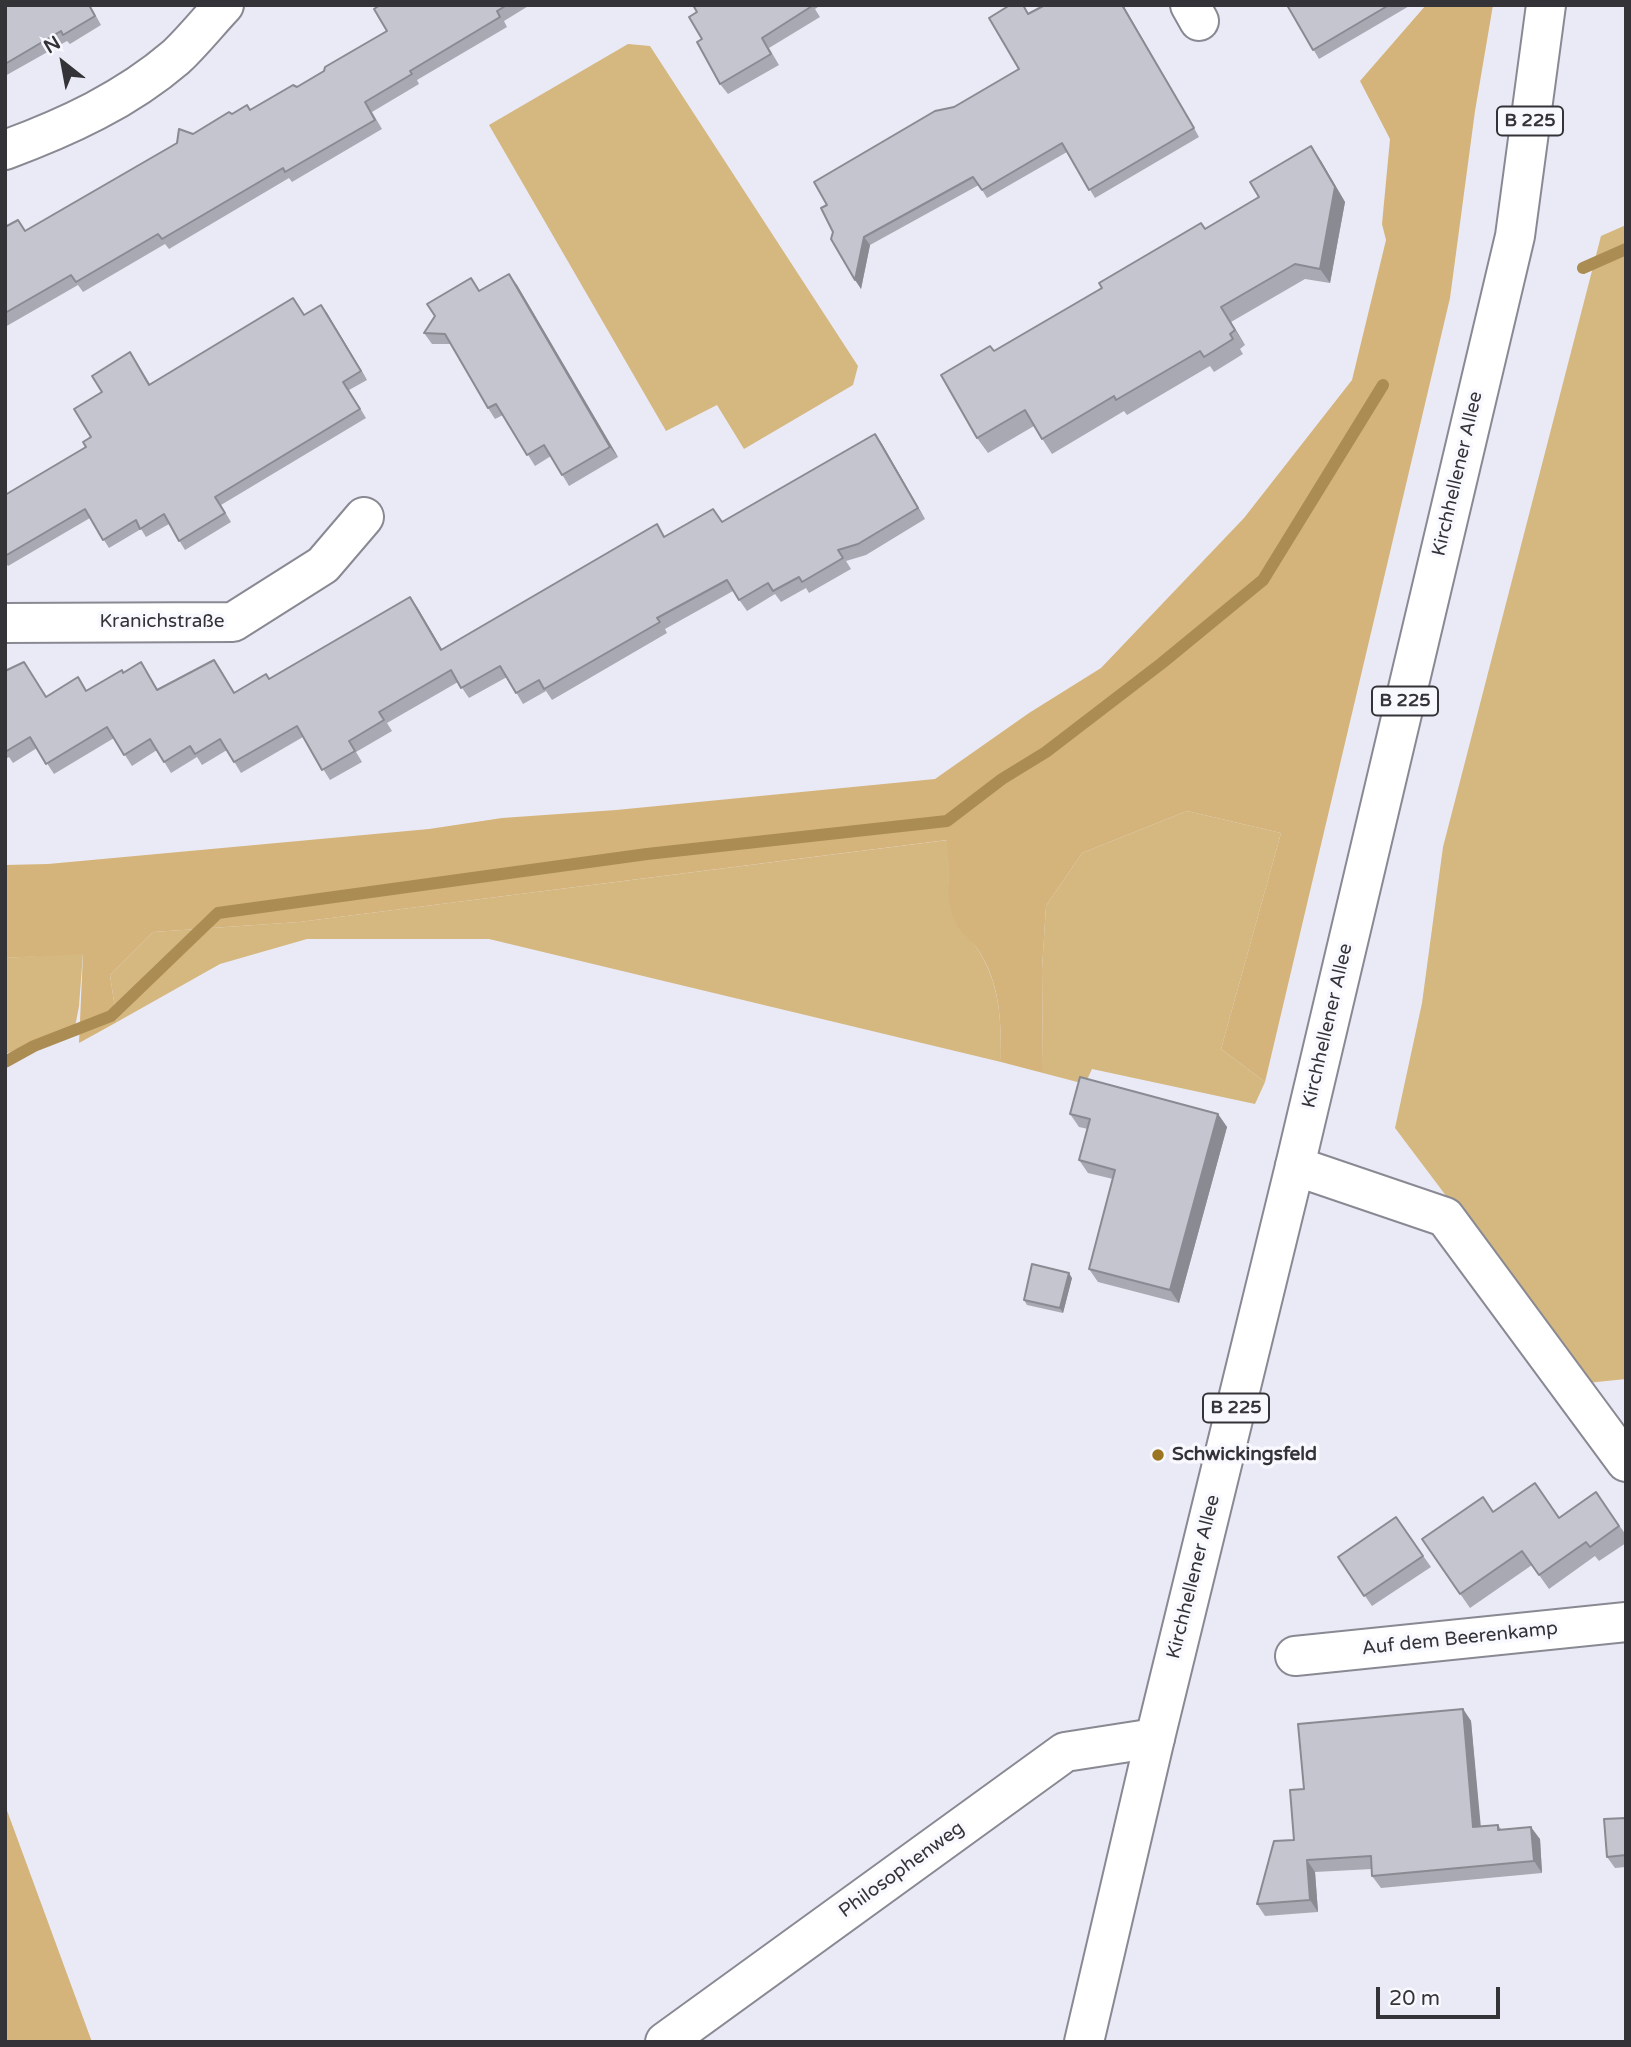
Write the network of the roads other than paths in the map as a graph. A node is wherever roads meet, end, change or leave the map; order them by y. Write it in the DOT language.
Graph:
graph roads {
  1 [pos="224,5"];
  2 [pos="1546,5"];
  3 [pos="5,149"];
  4 [pos="364,517"];
  5 [pos="5,623"];
  6 [pos="1295,1166"];
  7 [pos="1626,1462"];
  8 [pos="1626,1622"];
  9 [pos="1295,1657"];
  10 [pos="1155,1738"];
  11 [pos="665,2042"];
  12 [pos="1084,2042"];
  1 -- 3 [label="main road"];
  2 -- 6 [label="main road, Kirchhellener Allee / B 225"];
  4 -- 5 [label="main road, Kranichstraße"];
  6 -- 7 [label="main road"];
  6 -- 10 [label="main road, Kirchhellener Allee / B 225"];
  8 -- 9 [label="main road, Auf dem Beerenkamp"];
  10 -- 11 [label="main road, Philosophenweg"];
  10 -- 12 [label="main road, Kirchhellener Allee / B 225"];
}
